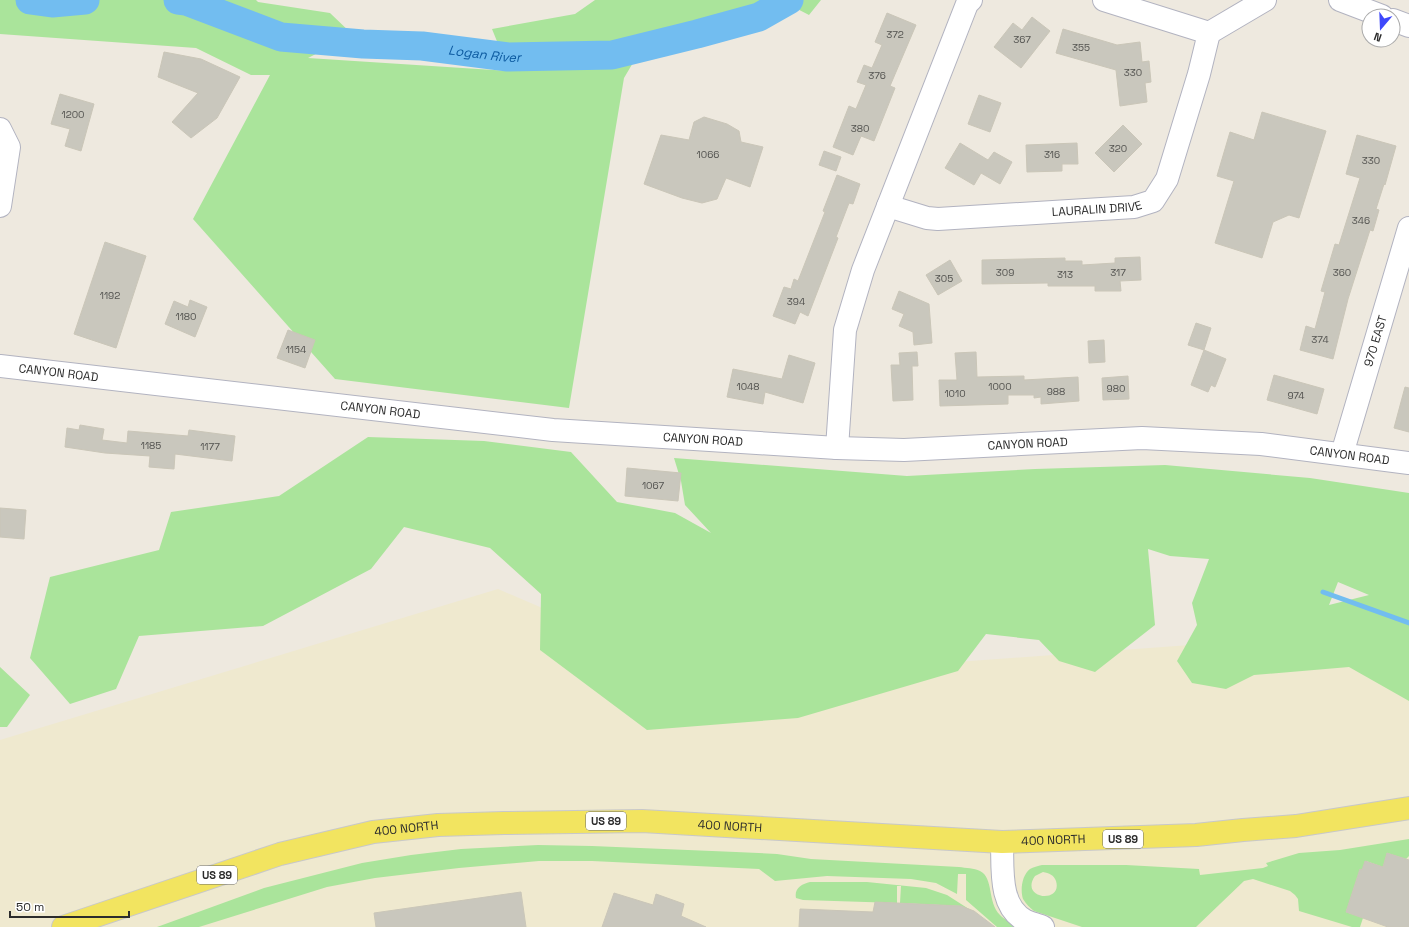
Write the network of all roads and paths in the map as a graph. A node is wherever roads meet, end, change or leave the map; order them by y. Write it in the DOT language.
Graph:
graph roads {
  1 [pos="971,0"];
  2 [pos="1104,0"];
  3 [pos="1265,0"];
  4 [pos="1340,0"];
  5 [pos="1361,8"];
  6 [pos="1209,32"];
  7 [pos="0,129"];
  8 [pos="0,206"];
  9 [pos="888,206"];
  10 [pos="1409,228"];
  11 [pos="0,366"];
  12 [pos="837,448"];
  13 [pos="1342,454"];
  14 [pos="1409,463"];
  15 [pos="1409,808"];
  16 [pos="1002,842"];
  17 [pos="63,927"];
  18 [pos="1043,927"];
  1 -- 9 [label="street"];
  2 -- 6 [label="street"];
  3 -- 6 [label="street"];
  4 -- 5 [label="street"];
  6 -- 9 [label="street, LAURALIN DRIVE"];
  7 -- 8 [label="street"];
  9 -- 12 [label="street"];
  10 -- 13 [label="street, 970 EAST"];
  11 -- 12 [label="street, CANYON ROAD"];
  12 -- 13 [label="street, CANYON ROAD"];
  13 -- 14 [label="street, CANYON ROAD"];
  15 -- 16 [label="main road, 400 NORTH / US 89"];
  16 -- 17 [label="main road, 400 NORTH / US 89"];
  16 -- 18 [label="street"];
}
